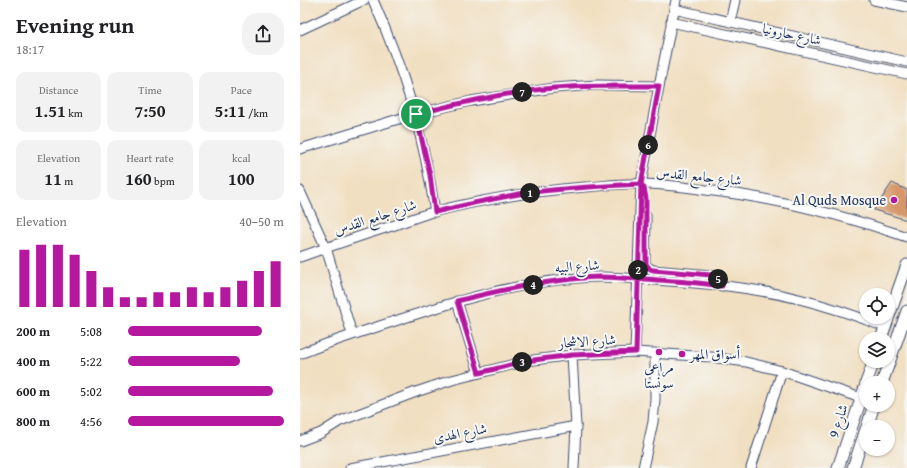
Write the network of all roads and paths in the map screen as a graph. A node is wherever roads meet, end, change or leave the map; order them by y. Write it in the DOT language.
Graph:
graph roads {
  1 [pos="364,0"];
  2 [pos="373,0"];
  3 [pos="735,0"];
  4 [pos="879,0"];
  5 [pos="675,5"];
  6 [pos="907,7"];
  7 [pos="671,22"];
  8 [pos="730,22"];
  9 [pos="300,30"];
  10 [pos="907,62"];
  11 [pos="907,74"];
  12 [pos="659,86"];
  13 [pos="416,114"];
  14 [pos="300,149"];
  15 [pos="641,184"];
  16 [pos="300,191"];
  17 [pos="435,212"];
  18 [pos="907,237"];
  19 [pos="326,248"];
  20 [pos="300,257"];
  21 [pos="907,265"];
  22 [pos="638,279"];
  23 [pos="722,286"];
  24 [pos="457,301"];
  25 [pos="907,311"];
  26 [pos="885,327"];
  27 [pos="883,332"];
  28 [pos="352,334"];
  29 [pos="903,335"];
  30 [pos="636,352"];
  31 [pos="655,353"];
  32 [pos="300,354"];
  33 [pos="572,355"];
  34 [pos="782,372"];
  35 [pos="479,373"];
  36 [pos="885,376"];
  37 [pos="859,397"];
  38 [pos="859,404"];
  39 [pos="576,426"];
  40 [pos="300,441"];
  41 [pos="859,450"];
  42 [pos="390,464"];
  43 [pos="350,468"];
  44 [pos="574,468"];
  45 [pos="643,468"];
  46 [pos="751,468"];
  47 [pos="838,468"];
  48 [pos="853,468"];
  1 -- 9 [label="street"];
  2 -- 13 [label="street"];
  3 -- 8 [label="street"];
  4 -- 6 [label="street"];
  5 -- 7 [label="street"];
  5 -- 8 [label="street, شارع حارونيا"];
  7 -- 11 [label="street, شارع حارونيا"];
  7 -- 12 [label="street"];
  8 -- 10 [label="street, شارع حارونيا"];
  12 -- 13 [label="street"];
  12 -- 15 [label="street"];
  13 -- 14 [label="street"];
  13 -- 17 [label="street"];
  15 -- 17 [label="street, شارع جامع القدس"];
  15 -- 18 [label="street, شارع جامع القدس"];
  15 -- 22 [label="street"];
  15 -- 23 [label="street"];
  16 -- 19 [label="street"];
  17 -- 19 [label="street, شارع جامع القدس"];
  19 -- 20 [label="street, شارع جامع القدس"];
  19 -- 28 [label="street"];
  21 -- 26 [label="main road"];
  22 -- 23 [label="street, شارع البيه"];
  22 -- 24 [label="street, شارع البيه"];
  22 -- 30 [label="street"];
  23 -- 26 [label="street, شارع البيه"];
  24 -- 28 [label="street, شارع البيه"];
  24 -- 35 [label="street"];
  25 -- 29 [label="main road"];
  26 -- 27 [label="main road"];
  28 -- 32 [label="street, شارع البيه"];
  29 -- 36 [label="main road"];
  30 -- 31 [label="street, شارع الاشجار"];
  30 -- 33 [label="street, شارع الاشجار"];
  31 -- 34 [label="street, شارع الاشجار"];
  31 -- 45 [label="street"];
  33 -- 35 [label="street, شارع الاشجار"];
  33 -- 39 [label="street"];
  34 -- 37 [label="street, شارع الاشجار"];
  34 -- 46 [label="street"];
  35 -- 40 [label="street, شارع الاشجار"];
  38 -- 47 [label="main road, شارع 9"];
  39 -- 42 [label="street, شارع الهدى"];
  39 -- 44 [label="street"];
  41 -- 48 [label="main road, شارع 9"];
  42 -- 43 [label="street, شارع الهدى"];
}
